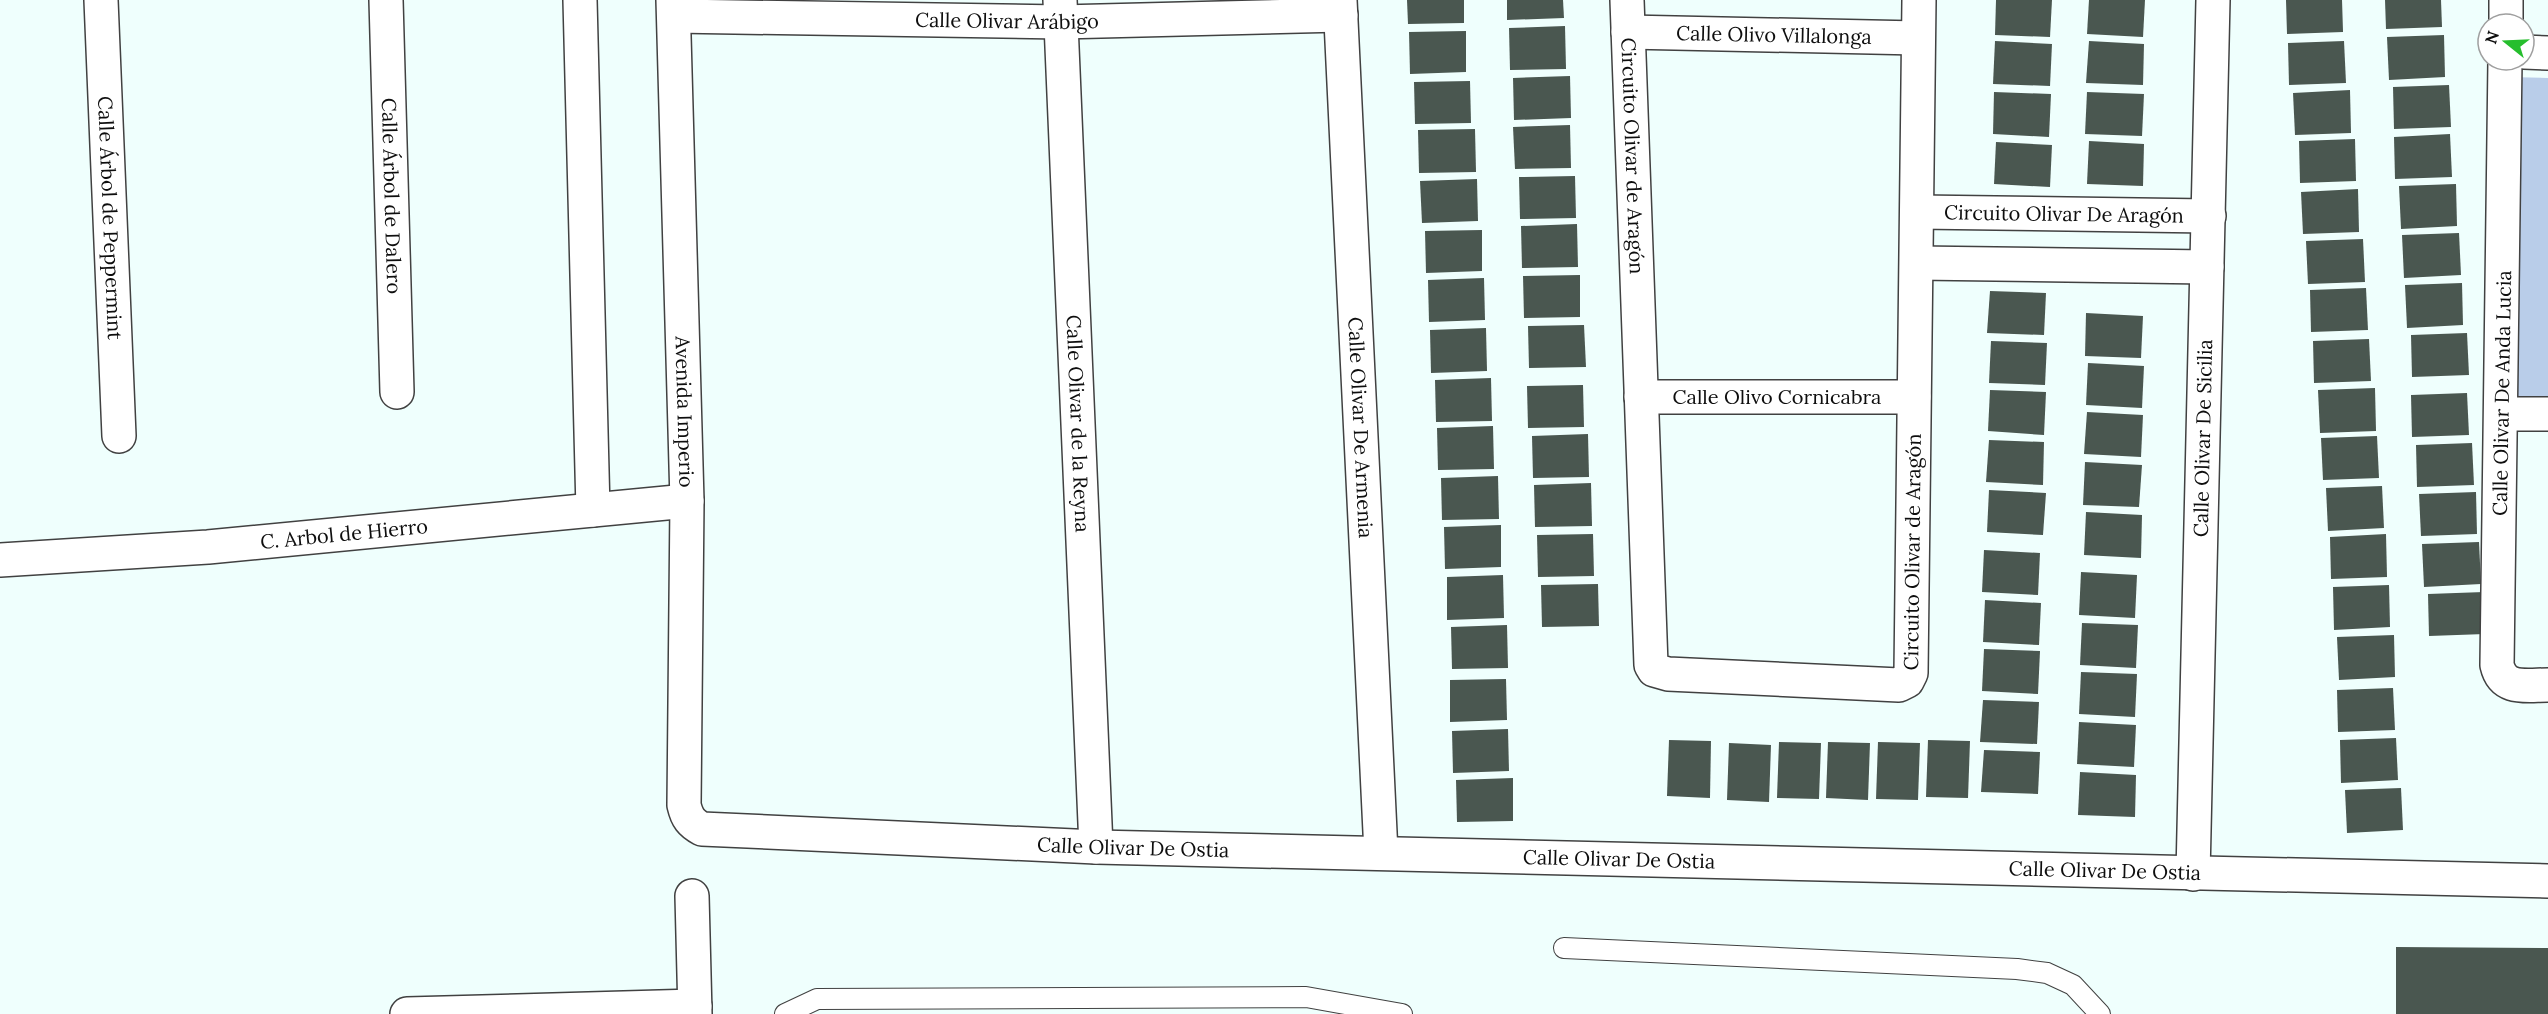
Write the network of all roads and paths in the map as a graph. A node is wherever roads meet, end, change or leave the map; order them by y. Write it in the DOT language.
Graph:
graph roads {
  1 [pos="101,0"];
  2 [pos="386,0"];
  3 [pos="580,0"];
  4 [pos="1919,0"];
  5 [pos="2213,0"];
  6 [pos="1340,7"];
  7 [pos="674,8"];
  8 [pos="1061,11"];
  9 [pos="1627,16"];
  10 [pos="1918,38"];
  11 [pos="2505,72"];
  12 [pos="1918,212"];
  13 [pos="2209,216"];
  14 [pos="1917,262"];
  15 [pos="2207,267"];
  16 [pos="397,392"];
  17 [pos="1641,397"];
  18 [pos="1914,398"];
  19 [pos="2502,414"];
  20 [pos="2548,414"];
  21 [pos="119,436"];
  22 [pos="687,501"];
  23 [pos="593,510"];
  24 [pos="0,560"];
  25 [pos="2548,685"];
  26 [pos="691,823"];
  27 [pos="1096,847"];
  28 [pos="1381,853"];
  29 [pos="2193,874"];
  30 [pos="2548,881"];
  31 [pos="692,896"];
  32 [pos="1564,948"];
  33 [pos="695,1010"];
  34 [pos="407,1014"];
  35 [pos="785,1014"];
  36 [pos="1402,1014"];
  37 [pos="2100,1014"];
  1 -- 21 [label="street, Calle Árbol de Peppermint"];
  2 -- 16 [label="street, Calle Árbol de Dalero"];
  3 -- 23 [label="street"];
  4 -- 10 [label="street, Circuito Olivar de Aragón"];
  5 -- 13 [label="street, Calle Olivar De Sicilia"];
  6 -- 8 [label="street, Calle Olivar Arábigo"];
  6 -- 28 [label="street, Calle Olivar De Armenia"];
  7 -- 8 [label="street, Calle Olivar Arábigo"];
  7 -- 22 [label="street, Avenida Imperio"];
  8 -- 27 [label="street, Calle Olivar de la Reyna"];
  9 -- 10 [label="street, Calle Olivo Villalonga"];
  9 -- 17 [label="street, Circuito Olivar de Aragón"];
  10 -- 12 [label="street, Circuito Olivar de Aragón"];
  11 -- 19 [label="street, Calle Olivar De Anda Lucia"];
  12 -- 13 [label="street, Circuito Olivar De Aragón"];
  12 -- 14 [label="street, Circuito Olivar de Aragón"];
  13 -- 15 [label="street, Calle Olivar De Sicilia"];
  14 -- 15 [label="street"];
  14 -- 18 [label="street, Circuito Olivar de Aragón"];
  15 -- 29 [label="street, Calle Olivar De Sicilia"];
  17 -- 18 [label="street, Calle Olivo Cornicabra"];
  17 -- 18 [label="street, Circuito Olivar de Aragón"];
  19 -- 20 [label="street"];
  19 -- 25 [label="street, Calle Olivar De Anda Lucia"];
  22 -- 23 [label="street, C. Arbol de Hierro"];
  22 -- 26 [label="street, Avenida Imperio"];
  23 -- 24 [label="street, C. Arbol de Hierro"];
  26 -- 27 [label="street, Calle Olivar De Ostia"];
  27 -- 28 [label="street, Calle Olivar De Ostia"];
  28 -- 29 [label="street, Calle Olivar De Ostia"];
  29 -- 30 [label="street, Calle Olivar De Ostia"];
  31 -- 33 [label="street"];
  32 -- 37 [label="lane"];
  33 -- 34 [label="street"];
  35 -- 36 [label="lane"];
}
